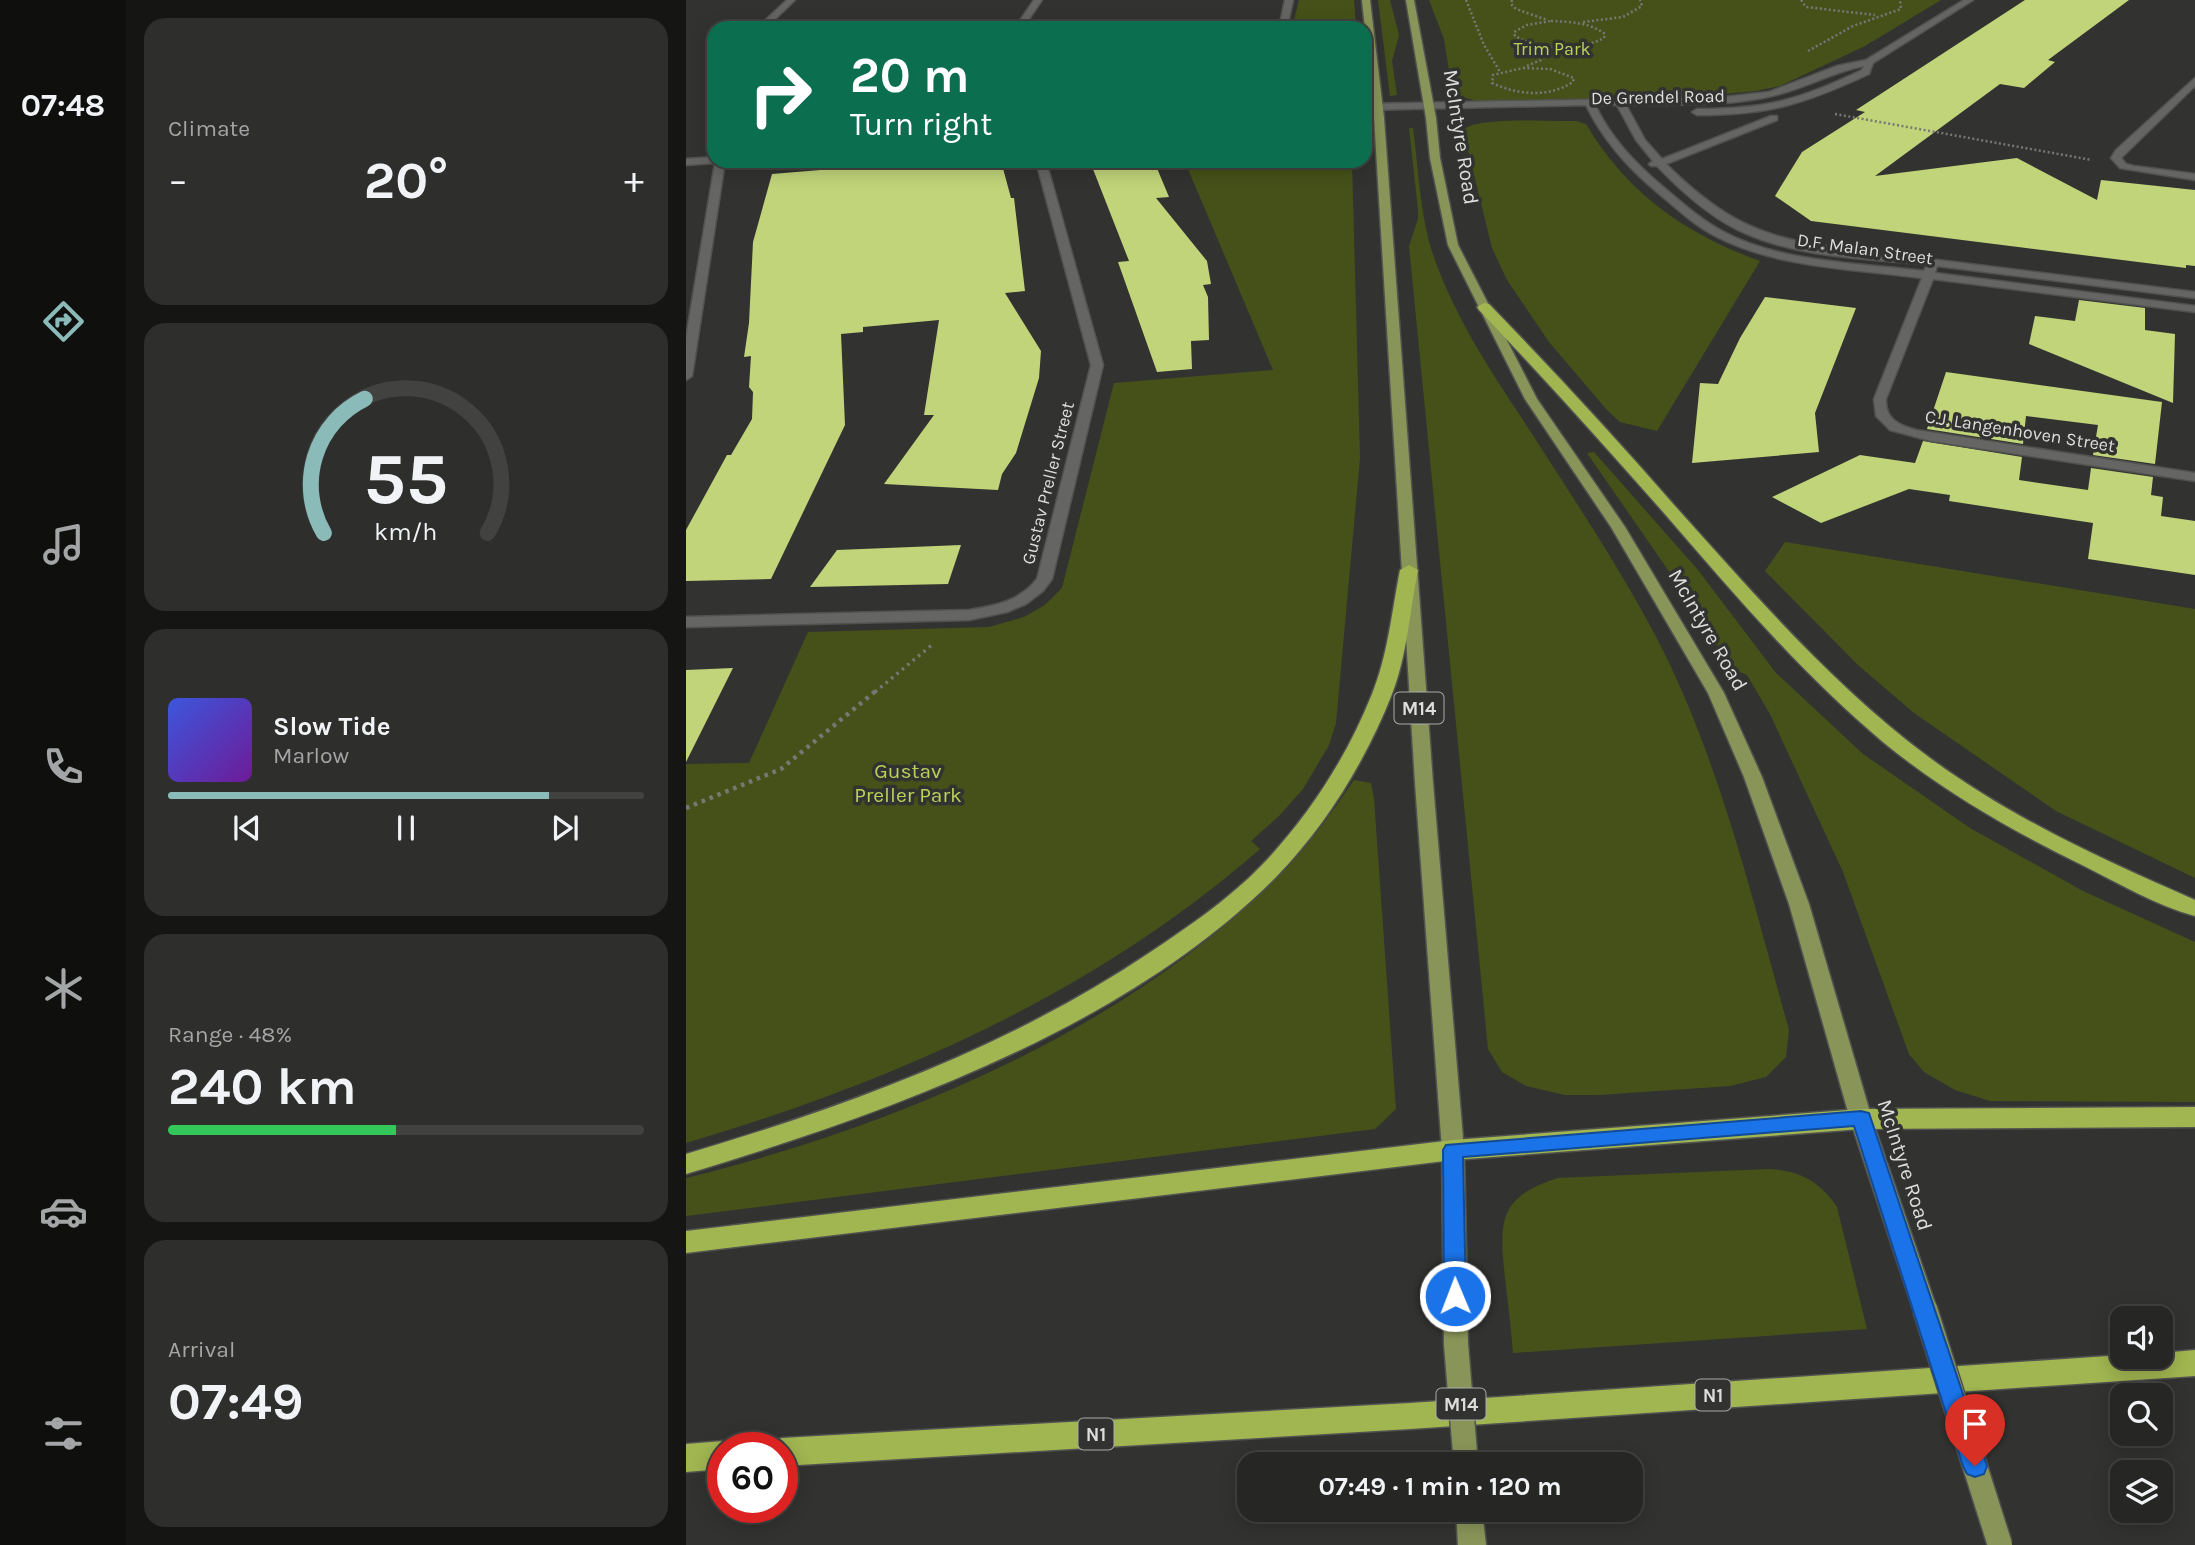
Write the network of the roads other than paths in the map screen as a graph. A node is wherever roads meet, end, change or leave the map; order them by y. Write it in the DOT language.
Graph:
graph roads {
  1 [pos="792,0"];
  2 [pos="1038,0"];
  3 [pos="1289,0"];
  4 [pos="1366,0"];
  5 [pos="1410,0"];
  6 [pos="1969,0"];
  7 [pos="769,21"];
  8 [pos="1024,21"];
  9 [pos="1284,21"];
  10 [pos="1368,21"];
  11 [pos="1372,58"];
  12 [pos="1869,62"];
  13 [pos="2195,81"];
  14 [pos="1589,103"];
  15 [pos="1621,103"];
  16 [pos="1640,113"];
  17 [pos="1692,113"];
  18 [pos="1434,114"];
  19 [pos="1581,114"];
  20 [pos="1610,114"];
  21 [pos="1378,116"];
  22 [pos="1418,118"];
  23 [pos="1774,118"];
  24 [pos="707,160"];
  25 [pos="686,162"];
  26 [pos="1661,164"];
  27 [pos="1630,166"];
  28 [pos="719,168"];
  29 [pos="1043,168"];
  30 [pos="2195,177"];
  31 [pos="1931,270"];
  32 [pos="2195,295"];
  33 [pos="1484,307"];
  34 [pos="2195,309"];
  35 [pos="686,376"];
  36 [pos="2195,477"];
  37 [pos="1409,570"];
  38 [pos="686,622"];
  39 [pos="2195,909"];
  40 [pos="2195,1117"];
  41 [pos="1861,1119"];
  42 [pos="1453,1150"];
  43 [pos="686,1164"];
  44 [pos="686,1242"];
  45 [pos="2195,1363"];
  46 [pos="798,1451"];
  47 [pos="1465,1452"];
  48 [pos="707,1456"];
  49 [pos="686,1458"];
  50 [pos="1470,1522"];
  51 [pos="1472,1545"];
  52 [pos="2000,1545"];
  1 -- 7 [label="street"];
  2 -- 8 [label="street"];
  3 -- 9 [label="street"];
  4 -- 10 [label="main road, M14"];
  5 -- 18 [label="main road, McIntyre Road"];
  6 -- 12 [label="street, De Grendel Road"];
  11 -- 21 [label="main road, M14"];
  12 -- 15 [label="street, De Grendel Road"];
  12 -- 17 [label="street, De Grendel Road"];
  13 -- 30 [label="street"];
  14 -- 15 [label="street, De Grendel Road"];
  14 -- 18 [label="street, De Grendel Road"];
  14 -- 20 [label="street, D.F. Malan Street"];
  15 -- 20 [label="street, D.F. Malan Street"];
  16 -- 20 [label="street, De Grendel Road"];
  18 -- 21 [label="street"];
  18 -- 22 [label="street"];
  18 -- 33 [label="main road, McIntyre Road"];
  19 -- 20 [label="street, De Grendel Road"];
  20 -- 26 [label="street, D.F. Malan Street"];
  20 -- 27 [label="street, D.F. Malan Street"];
  21 -- 37 [label="main road, M14"];
  23 -- 26 [label="street, De Grendel Road"];
  24 -- 25 [label="street"];
  26 -- 27 [label="street, De Grendel Road"];
  26 -- 31 [label="street, D.F. Malan Street"];
  27 -- 31 [label="street, D.F. Malan Street"];
  28 -- 35 [label="street"];
  29 -- 38 [label="street, Gustav Preller Street"];
  31 -- 32 [label="street, D.F. Malan Street"];
  31 -- 34 [label="street, D.F. Malan Street"];
  31 -- 36 [label="street, C.J. Langenhoven Street"];
  33 -- 39 [label="highway"];
  33 -- 41 [label="main road, McIntyre Road"];
  37 -- 42 [label="main road, M14"];
  37 -- 43 [label="highway"];
  40 -- 41 [label="highway"];
  41 -- 42 [label="highway"];
  41 -- 52 [label="main road, McIntyre Road, bridge"];
  42 -- 44 [label="highway"];
  42 -- 47 [label="main road, M14, bridge"];
  45 -- 46 [label="highway, N1"];
  48 -- 49 [label="highway"];
  50 -- 51 [label="main road"];
}
